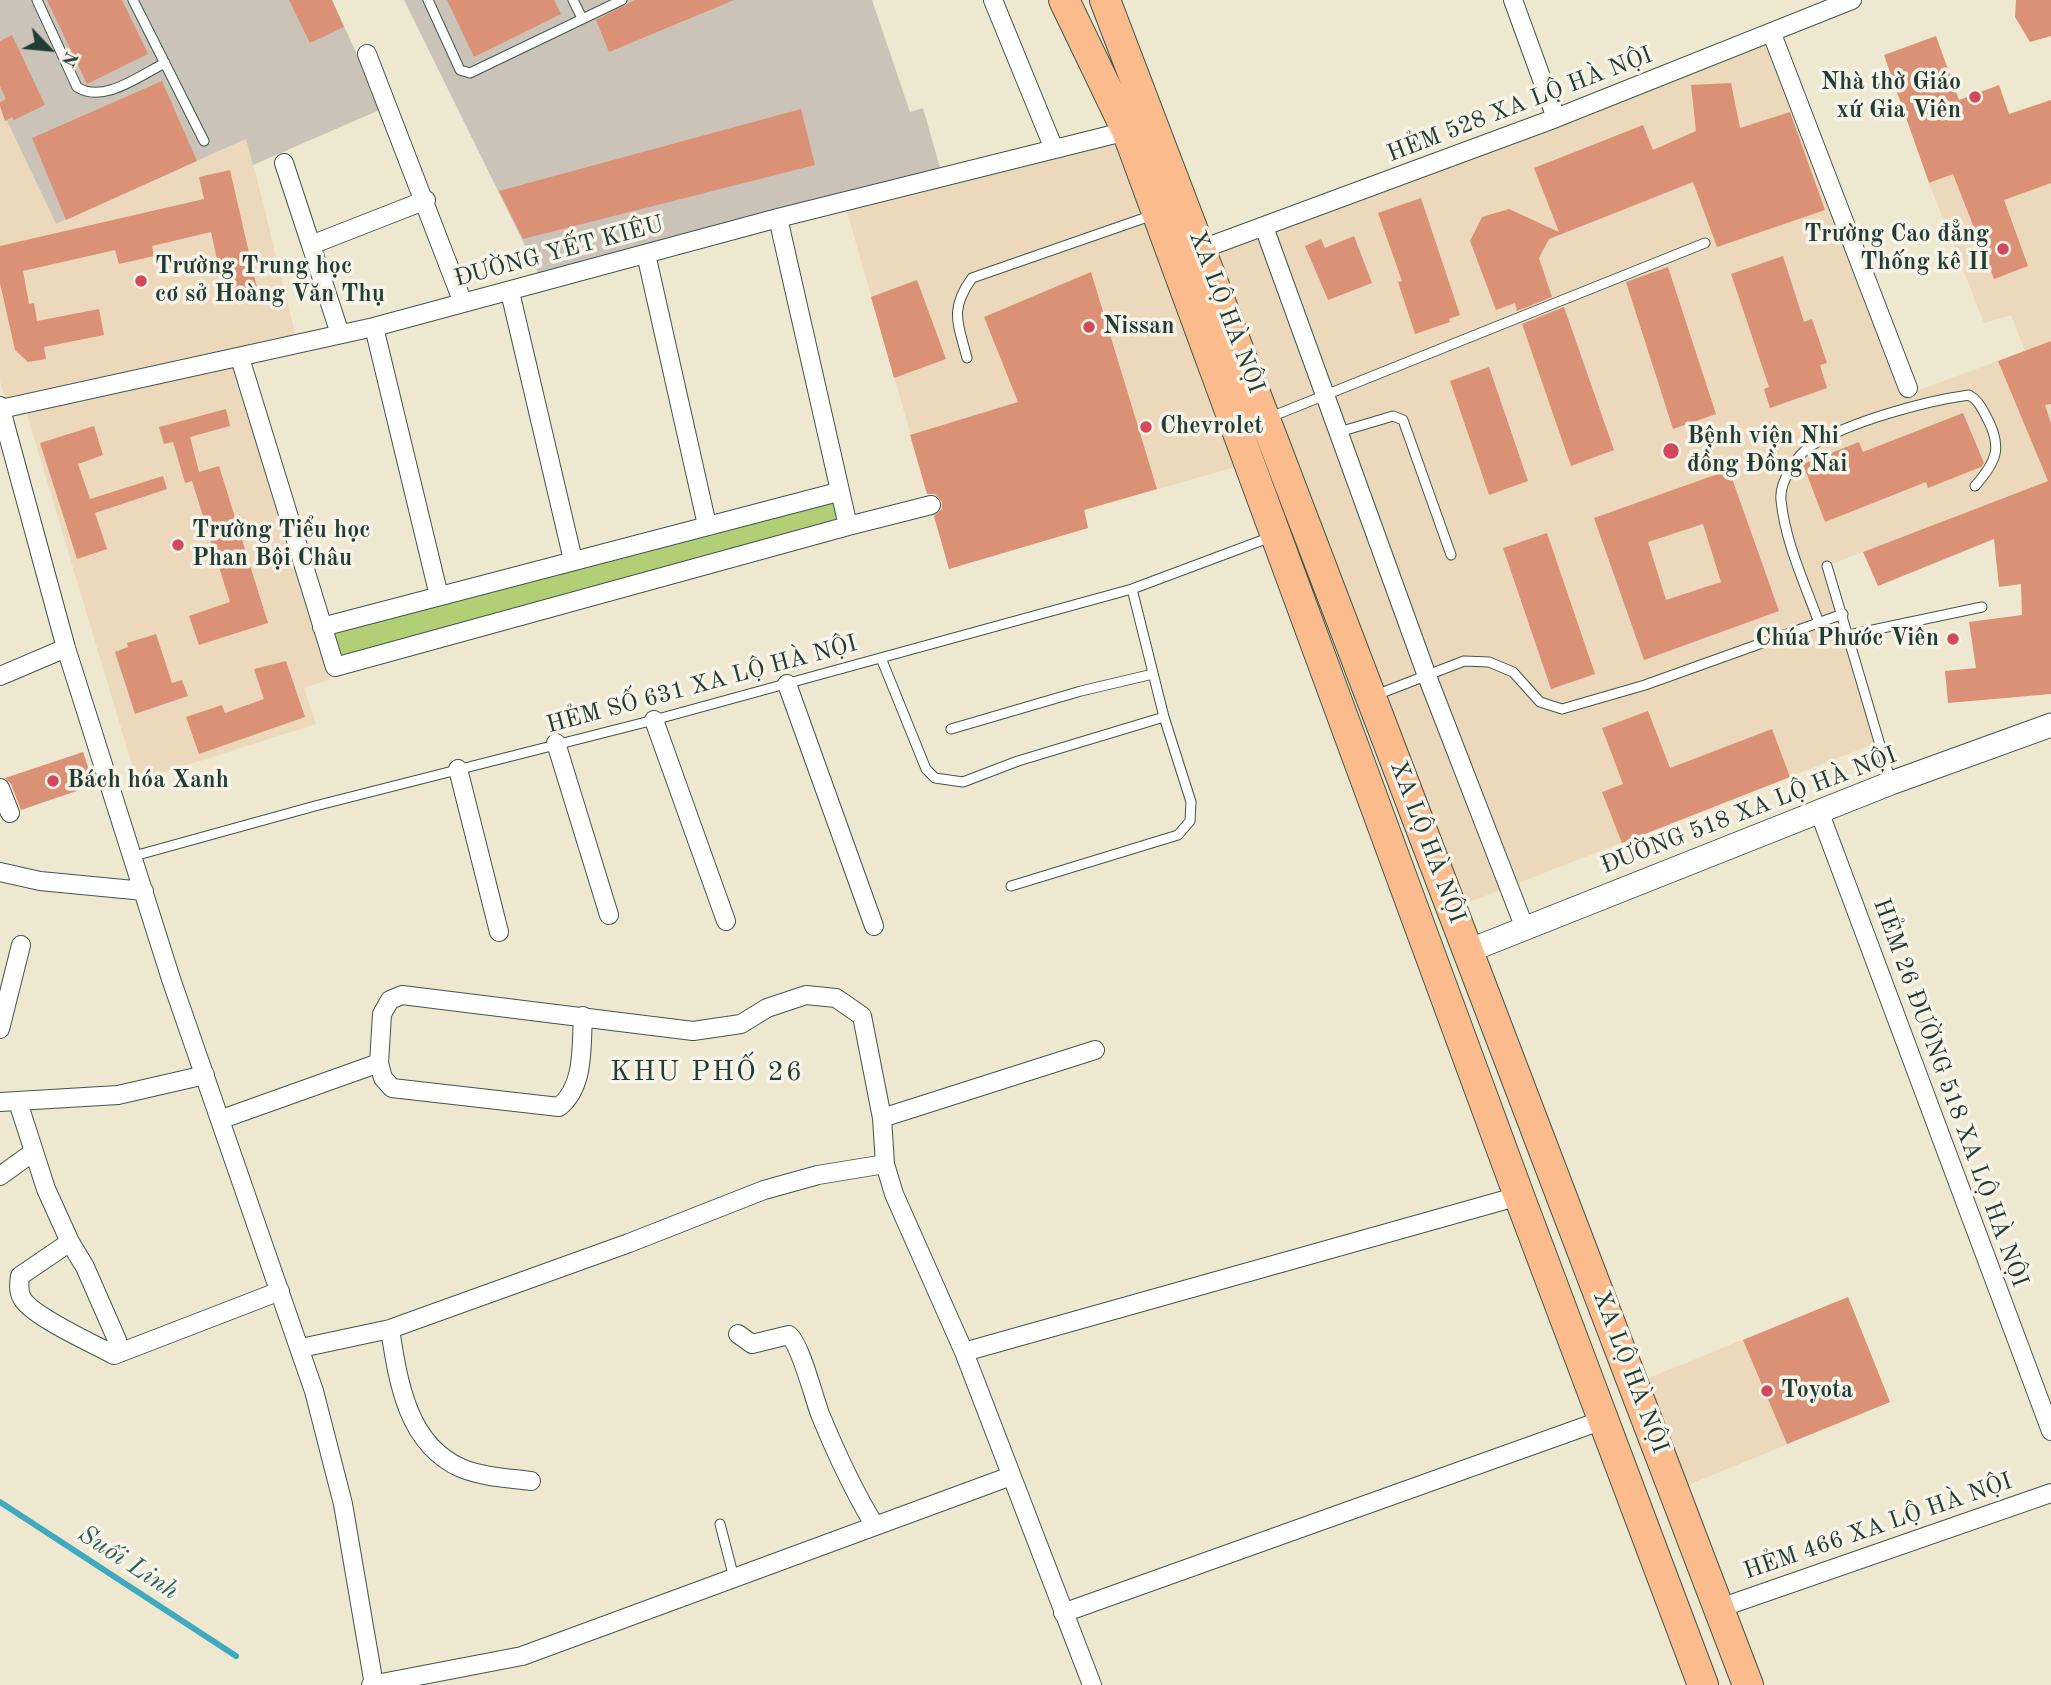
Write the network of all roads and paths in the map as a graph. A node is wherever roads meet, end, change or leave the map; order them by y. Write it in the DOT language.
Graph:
graph roads {
  1 [pos="37,0"];
  2 [pos="133,0"];
  3 [pos="428,0"];
  4 [pos="573,0"];
  5 [pos="622,0"];
  6 [pos="993,0"];
  7 [pos="1064,0"];
  8 [pos="1105,0"];
  9 [pos="1513,0"];
  10 [pos="1852,0"];
  11 [pos="582,18"];
  12 [pos="1772,34"];
  13 [pos="367,54"];
  14 [pos="165,64"];
  15 [pos="1556,118"];
  16 [pos="1126,131"];
  17 [pos="204,141"];
  18 [pos="1054,149"];
  19 [pos="284,163"];
  20 [pos="426,200"];
  21 [pos="1157,214"];
  22 [pos="778,218"];
  23 [pos="1264,227"];
  24 [pos="1705,243"];
  25 [pos="311,245"];
  26 [pos="1202,249"];
  27 [pos="646,254"];
  28 [pos="510,292"];
  29 [pos="463,303"];
  30 [pos="374,327"];
  31 [pos="340,334"];
  32 [pos="240,358"];
  33 [pos="967,358"];
  34 [pos="1908,388"];
  35 [pos="1325,395"];
  36 [pos="0,407"];
  37 [pos="1267,419"];
  38 [pos="1339,432"];
  39 [pos="1975,486"];
  40 [pos="838,492"];
  41 [pos="930,505"];
  42 [pos="707,525"];
  43 [pos="848,526"];
  44 [pos="1275,535"];
  45 [pos="1451,555"];
  46 [pos="573,560"];
  47 [pos="1827,566"];
  48 [pos="1132,589"];
  49 [pos="439,596"];
  50 [pos="1982,607"];
  51 [pos="1843,614"];
  52 [pos="1819,623"];
  53 [pos="322,628"];
  54 [pos="1849,635"];
  55 [pos="66,648"];
  56 [pos="881,658"];
  57 [pos="1153,674"];
  58 [pos="0,676"];
  59 [pos="1427,676"];
  60 [pos="787,684"];
  61 [pos="1372,697"];
  62 [pos="1164,717"];
  63 [pos="654,720"];
  64 [pos="2051,725"];
  65 [pos="951,729"];
  66 [pos="556,743"];
  67 [pos="458,769"];
  68 [pos="1891,782"];
  69 [pos="0,788"];
  70 [pos="1819,811"];
  71 [pos="10,813"];
  72 [pos="134,856"];
  73 [pos="0,872"];
  74 [pos="1011,886"];
  75 [pos="144,891"];
  76 [pos="609,915"];
  77 [pos="726,921"];
  78 [pos="874,926"];
  79 [pos="1524,926"];
  80 [pos="499,932"];
  81 [pos="21,945"];
  82 [pos="1468,951"];
  83 [pos="583,1016"];
  84 [pos="1,1017"];
  85 [pos="1095,1050"];
  86 [pos="379,1063"];
  87 [pos="205,1075"];
  88 [pos="9,1102"];
  89 [pos="882,1118"];
  90 [pos="222,1119"];
  91 [pos="32,1153"];
  92 [pos="885,1164"];
  93 [pos="0,1176"];
  94 [pos="1519,1196"];
  95 [pos="70,1242"];
  96 [pos="280,1291"];
  97 [pos="390,1329"];
  98 [pos="738,1334"];
  99 [pos="301,1348"];
  100 [pos="964,1352"];
  101 [pos="114,1355"];
  102 [pos="1603,1420"];
  103 [pos="2051,1432"];
  104 [pos="1011,1476"];
  105 [pos="531,1481"];
  106 [pos="2051,1493"];
  107 [pos="720,1524"];
  108 [pos="874,1526"];
  109 [pos="734,1578"];
  110 [pos="1720,1608"];
  111 [pos="1063,1613"];
  112 [pos="373,1685"];
  113 [pos="1092,1685"];
  114 [pos="1703,1685"];
  115 [pos="1748,1685"];
  1 -- 14 [label="lane"];
  2 -- 14 [label="lane"];
  3 -- 11 [label="lane"];
  4 -- 11 [label="lane"];
  5 -- 11 [label="lane"];
  6 -- 18 [label="street"];
  7 -- 16 [label="highway, XA LỘ HÀ NỘI"];
  8 -- 26 [label="highway, XA LỘ HÀ NỘI"];
  9 -- 15 [label="street"];
  10 -- 12 [label="street, HẺM 528 XA LỘ HÀ NỘI"];
  12 -- 15 [label="street, HẺM 528 XA LỘ HÀ NỘI"];
  12 -- 34 [label="street"];
  13 -- 20 [label="street"];
  14 -- 17 [label="lane"];
  15 -- 23 [label="street, HẺM 528 XA LỘ HÀ NỘI"];
  16 -- 18 [label="street, ĐƯỜNG YẾT KIÊU"];
  16 -- 21 [label="highway, XA LỘ HÀ NỘI"];
  18 -- 22 [label="street, ĐƯỜNG YẾT KIÊU"];
  19 -- 25 [label="street"];
  20 -- 25 [label="street"];
  20 -- 29 [label="street"];
  21 -- 33 [label="lane"];
  21 -- 44 [label="highway, XA LỘ HÀ NỘI"];
  22 -- 27 [label="street, ĐƯỜNG YẾT KIÊU"];
  22 -- 40 [label="street"];
  23 -- 26 [label="street, HẺM 528 XA LỘ HÀ NỘI"];
  23 -- 35 [label="street"];
  24 -- 35 [label="lane"];
  25 -- 31 [label="street"];
  26 -- 37 [label="highway, XA LỘ HÀ NỘI"];
  27 -- 28 [label="street, ĐƯỜNG YẾT KIÊU"];
  27 -- 42 [label="street"];
  28 -- 29 [label="street, ĐƯỜNG YẾT KIÊU"];
  28 -- 46 [label="street"];
  29 -- 30 [label="street, ĐƯỜNG YẾT KIÊU"];
  30 -- 31 [label="street, ĐƯỜNG YẾT KIÊU"];
  30 -- 49 [label="street"];
  31 -- 32 [label="street, ĐƯỜNG YẾT KIÊU"];
  32 -- 36 [label="street, ĐƯỜNG YẾT KIÊU"];
  32 -- 53 [label="street"];
  35 -- 37 [label="lane"];
  35 -- 38 [label="street"];
  36 -- 55 [label="street"];
  37 -- 61 [label="highway, XA LỘ HÀ NỘI"];
  38 -- 45 [label="lane"];
  38 -- 59 [label="street"];
  39 -- 52 [label="lane"];
  40 -- 42 [label="street"];
  40 -- 43 [label="street"];
  41 -- 43 [label="street"];
  42 -- 46 [label="street"];
  43 -- 53 [label="street"];
  44 -- 48 [label="lane, HẺM SỐ 631 XA LỘ HÀ NỘI"];
  44 -- 94 [label="highway, XA LỘ HÀ NỘI"];
  46 -- 49 [label="street"];
  47 -- 51 [label="lane"];
  48 -- 56 [label="lane, HẺM SỐ 631 XA LỘ HÀ NỘI"];
  48 -- 57 [label="lane"];
  49 -- 53 [label="street"];
  50 -- 54 [label="lane"];
  51 -- 52 [label="lane"];
  51 -- 54 [label="lane"];
  52 -- 59 [label="lane"];
  54 -- 68 [label="lane"];
  55 -- 58 [label="street"];
  55 -- 72 [label="street"];
  56 -- 60 [label="lane, HẺM SỐ 631 XA LỘ HÀ NỘI"];
  56 -- 62 [label="lane"];
  57 -- 62 [label="lane"];
  57 -- 65 [label="lane"];
  59 -- 61 [label="lane"];
  59 -- 79 [label="street"];
  60 -- 63 [label="lane, HẺM SỐ 631 XA LỘ HÀ NỘI"];
  60 -- 78 [label="street"];
  61 -- 82 [label="highway, XA LỘ HÀ NỘI"];
  62 -- 74 [label="lane"];
  63 -- 66 [label="lane, HẺM SỐ 631 XA LỘ HÀ NỘI"];
  63 -- 77 [label="street"];
  64 -- 68 [label="street, ĐƯỜNG 518 XA LỘ HÀ NỘI"];
  66 -- 67 [label="lane, HẺM SỐ 631 XA LỘ HÀ NỘI"];
  66 -- 76 [label="street"];
  67 -- 72 [label="lane, HẺM SỐ 631 XA LỘ HÀ NỘI"];
  67 -- 80 [label="street"];
  68 -- 70 [label="street, ĐƯỜNG 518 XA LỘ HÀ NỘI"];
  69 -- 71 [label="street"];
  70 -- 79 [label="street, ĐƯỜNG 518 XA LỘ HÀ NỘI"];
  70 -- 103 [label="street, HẺM 26 ĐƯỜNG 518 XA LỘ HÀ NỘI"];
  72 -- 75 [label="street"];
  73 -- 75 [label="street"];
  75 -- 87 [label="street"];
  79 -- 82 [label="street, ĐƯỜNG 518 XA LỘ HÀ NỘI"];
  81 -- 84 [label="street"];
  82 -- 110 [label="highway, XA LỘ HÀ NỘI"];
  83 -- 86 [label="street"];
  83 -- 86 [label="street"];
  83 -- 89 [label="street"];
  85 -- 89 [label="street"];
  86 -- 90 [label="street"];
  87 -- 88 [label="street"];
  87 -- 90 [label="street"];
  88 -- 91 [label="street"];
  89 -- 92 [label="street"];
  90 -- 96 [label="street"];
  91 -- 93 [label="street"];
  91 -- 95 [label="street"];
  92 -- 97 [label="street"];
  92 -- 100 [label="street"];
  94 -- 100 [label="street"];
  94 -- 102 [label="highway, XA LỘ HÀ NỘI"];
  95 -- 101 [label="street"];
  95 -- 101 [label="street"];
  96 -- 99 [label="street"];
  96 -- 101 [label="street"];
  97 -- 99 [label="street"];
  97 -- 105 [label="street"];
  98 -- 108 [label="street"];
  99 -- 112 [label="street"];
  100 -- 104 [label="street"];
  102 -- 111 [label="street"];
  102 -- 114 [label="highway, XA LỘ HÀ NỘI"];
  104 -- 108 [label="street"];
  104 -- 111 [label="street"];
  106 -- 110 [label="street, HẺM 466 XA LỘ HÀ NỘI"];
  107 -- 109 [label="lane"];
  108 -- 109 [label="street"];
  109 -- 112 [label="street"];
  110 -- 115 [label="highway, XA LỘ HÀ NỘI"];
  111 -- 113 [label="street"];
}
